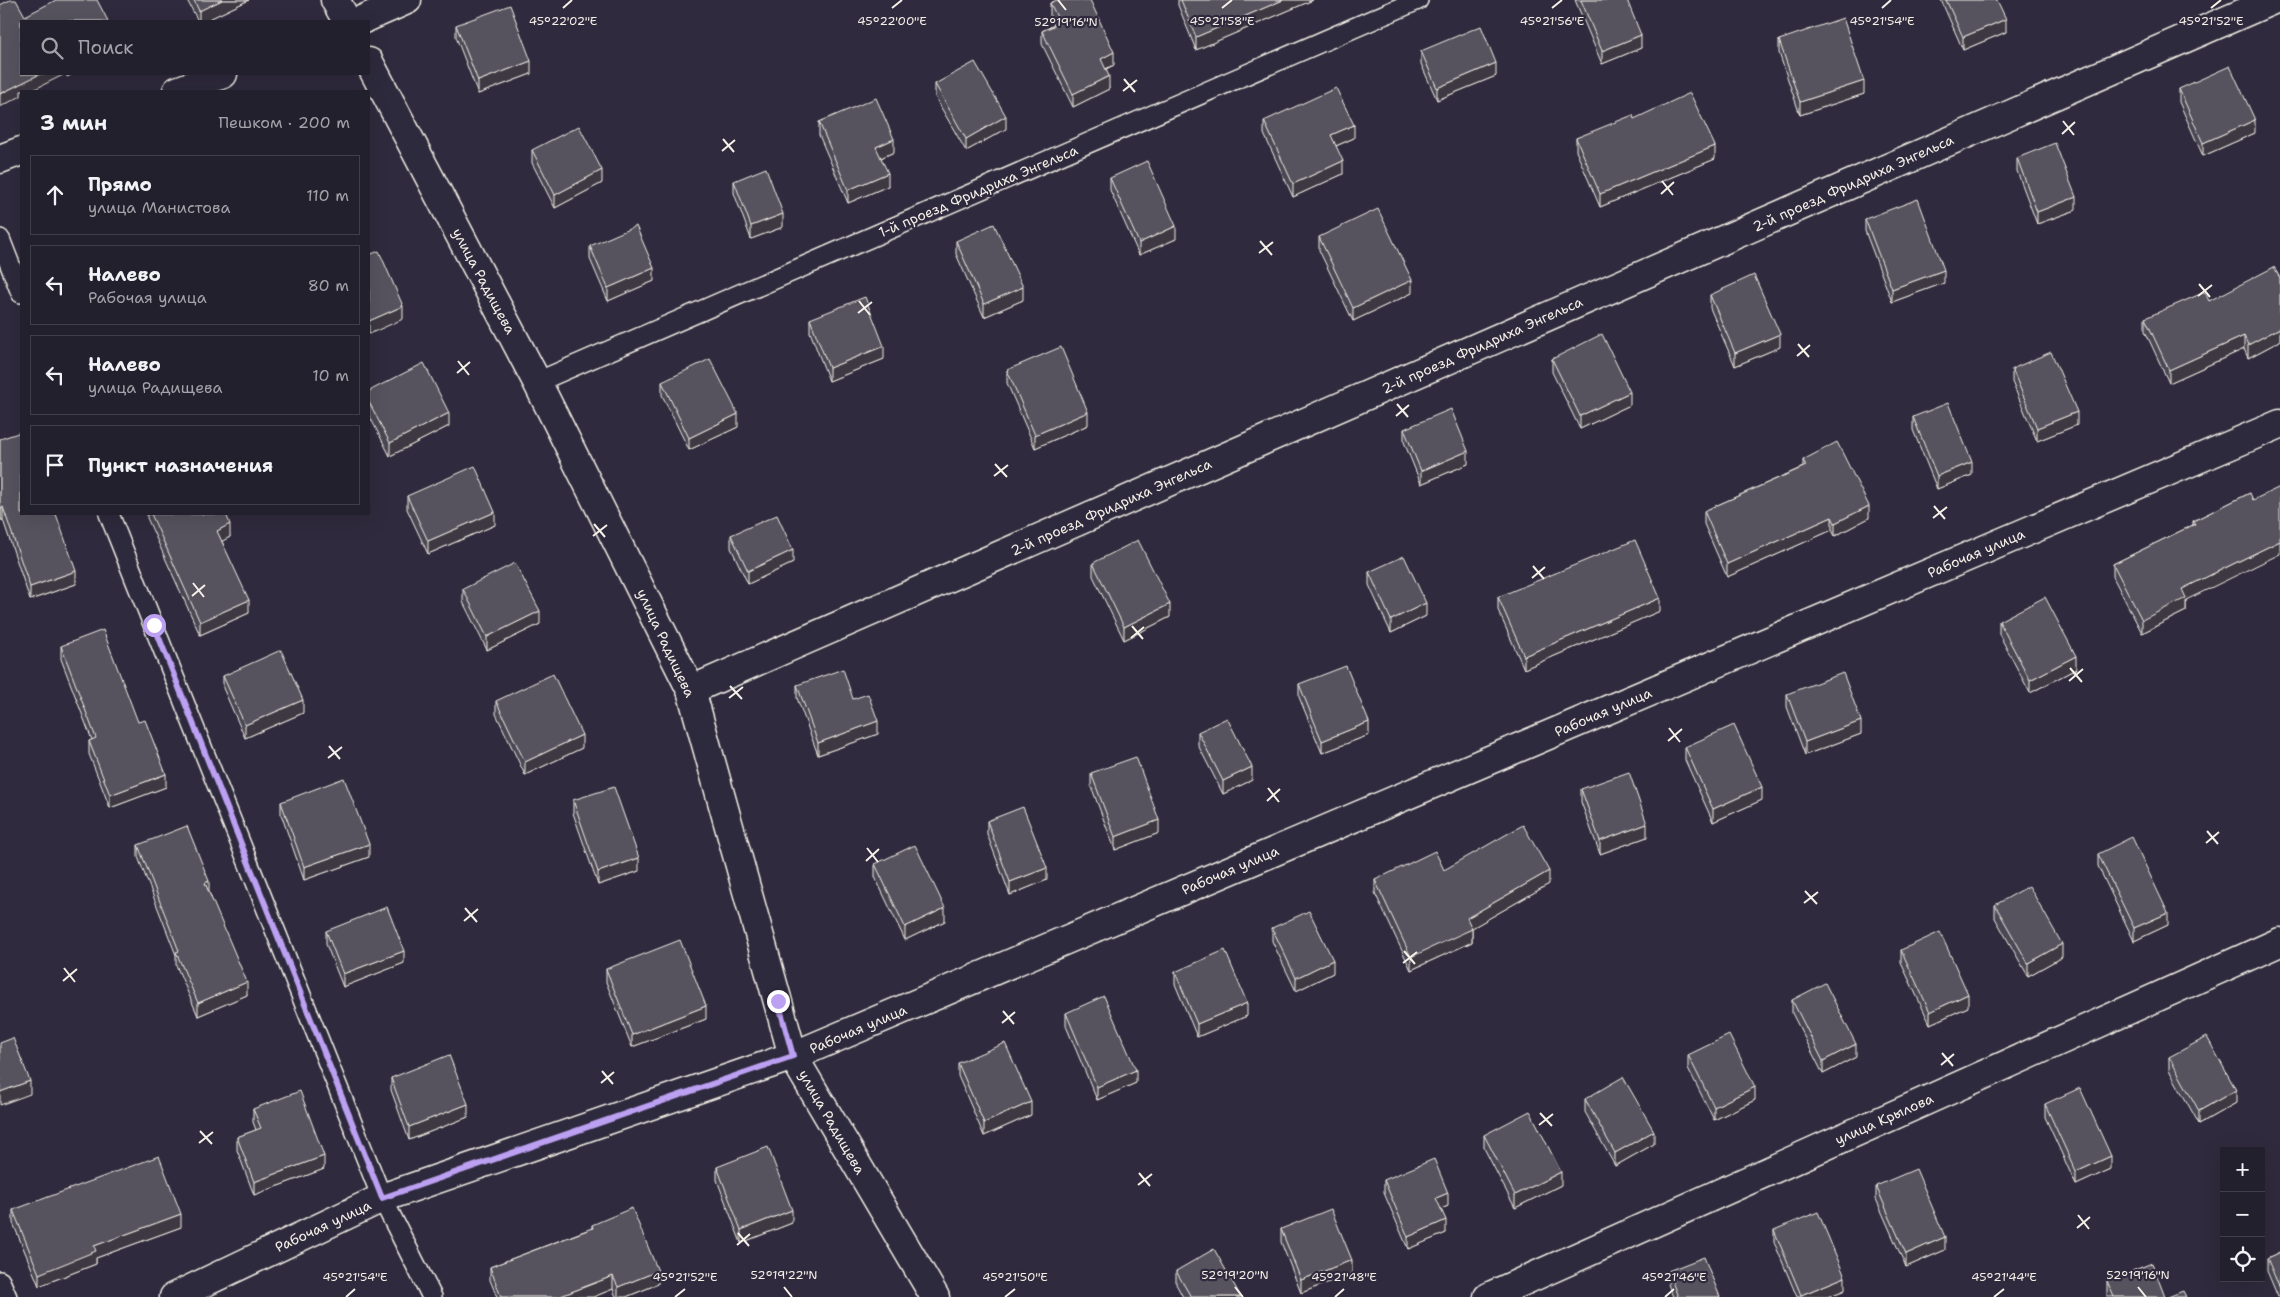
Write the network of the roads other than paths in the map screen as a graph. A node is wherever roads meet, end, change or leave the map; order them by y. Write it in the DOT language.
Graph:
graph roads {
  1 [pos="335,0"];
  2 [pos="407,0"];
  3 [pos="1418,0"];
  4 [pos="2273,0"];
  5 [pos="346,20"];
  6 [pos="361,20"];
  7 [pos="370,64"];
  8 [pos="220,75"];
  9 [pos="180,90"];
  10 [pos="20,151"];
  11 [pos="0,159"];
  12 [pos="0,239"];
  13 [pos="20,289"];
  14 [pos="537,382"];
  15 [pos="2280,424"];
  16 [pos="110,515"];
  17 [pos="691,690"];
  18 [pos="2280,942"];
  19 [pos="793,1056"];
  20 [pos="382,1198"];
  21 [pos="0,1281"];
  22 [pos="7,1297"];
  23 [pos="174,1297"];
  24 [pos="432,1297"];
  25 [pos="935,1297"];
  26 [pos="1488,1297"];
  1 -- 5 [label="street"];
  2 -- 6 [label="street"];
  3 -- 14 [label="lane, 1-й проезд Фридриха Энгельса"];
  4 -- 17 [label="street, 2-й проезд Фридриха Энгельса"];
  7 -- 14 [label="street, улица Радищева"];
  8 -- 9 [label="street"];
  10 -- 11 [label="street"];
  12 -- 13 [label="lane"];
  14 -- 17 [label="street, улица Радищева"];
  15 -- 19 [label="street, Рабочая улица"];
  16 -- 20 [label="lane"];
  17 -- 19 [label="street, улица Радищева"];
  18 -- 26 [label="street, улица Крылова"];
  19 -- 20 [label="street, Рабочая улица"];
  19 -- 25 [label="street, улица Радищева"];
  20 -- 23 [label="street, Рабочая улица"];
  20 -- 24 [label="lane"];
  21 -- 22 [label="lane"];
}
